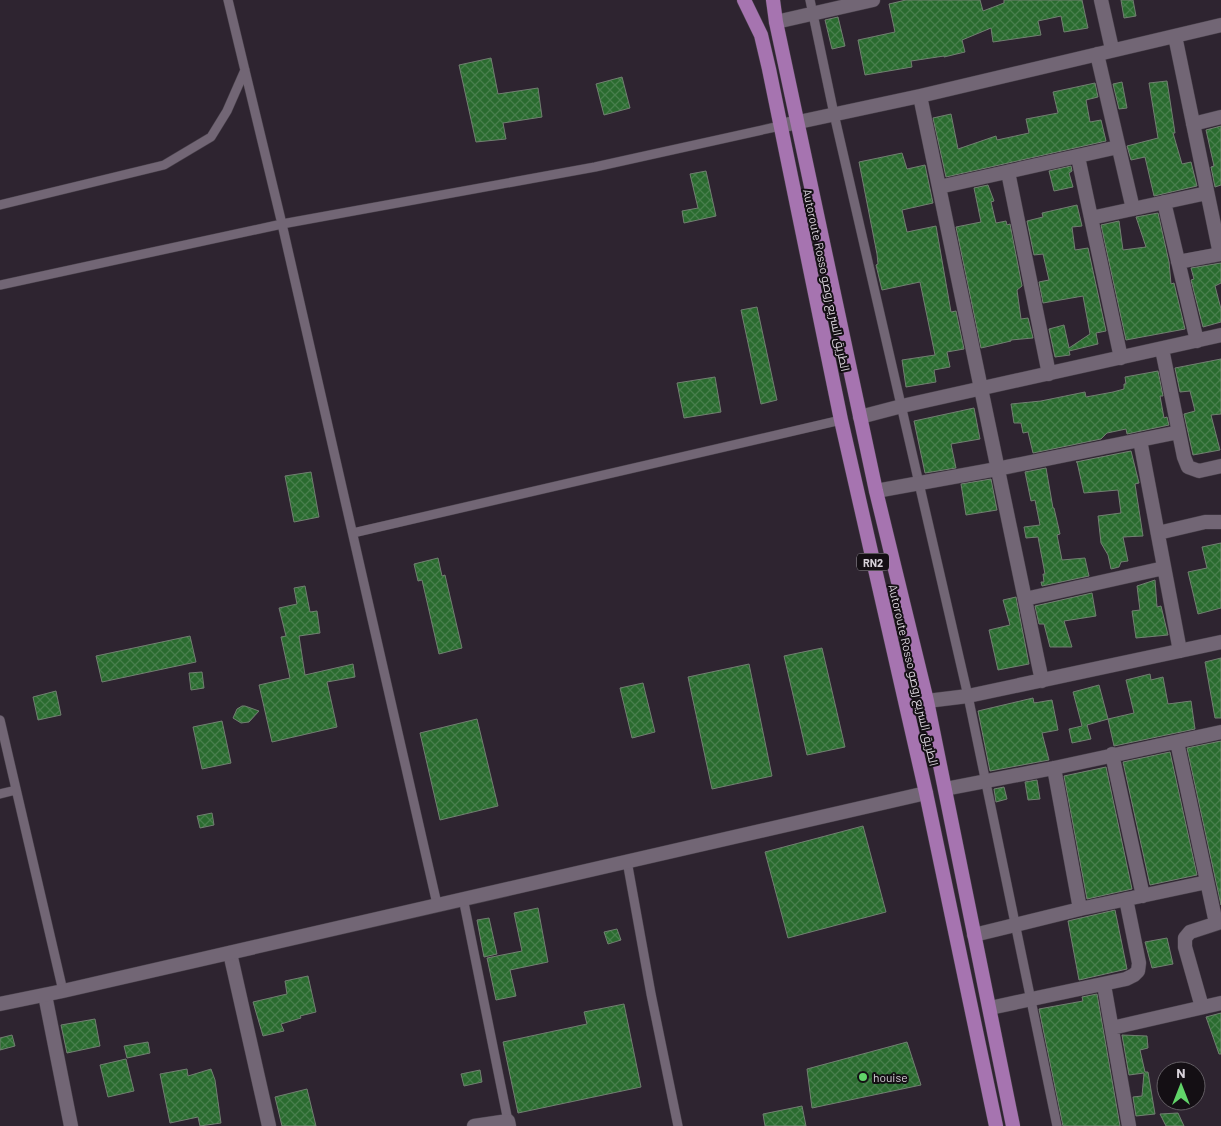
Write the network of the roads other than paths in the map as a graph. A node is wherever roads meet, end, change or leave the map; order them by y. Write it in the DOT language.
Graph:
graph roads {
  1 [pos="228,0"];
  2 [pos="744,0"];
  3 [pos="773,0"];
  4 [pos="810,0"];
  5 [pos="873,0"];
  6 [pos="1101,0"];
  7 [pos="826,6"];
  8 [pos="812,14"];
  9 [pos="776,22"];
  10 [pos="1221,25"];
  11 [pos="1175,36"];
  12 [pos="1112,49"];
  13 [pos="1097,54"];
  14 [pos="245,70"];
  15 [pos="920,96"];
  16 [pos="834,114"];
  17 [pos="1221,117"];
  18 [pos="798,122"];
  19 [pos="1193,124"];
  20 [pos="780,126"];
  21 [pos="1118,147"];
  22 [pos="1078,157"];
  23 [pos="1008,172"];
  24 [pos="939,187"];
  25 [pos="1207,193"];
  26 [pos="1164,202"];
  27 [pos="0,205"];
  28 [pos="1132,209"];
  29 [pos="1091,218"];
  30 [pos="282,224"];
  31 [pos="1220,254"];
  32 [pos="1178,262"];
  33 [pos="0,285"];
  34 [pos="1221,335"];
  35 [pos="1197,341"];
  36 [pos="1162,349"];
  37 [pos="1121,358"];
  38 [pos="1049,374"];
  39 [pos="981,389"];
  40 [pos="902,406"];
  41 [pos="860,417"];
  42 [pos="841,420"];
  43 [pos="1179,432"];
  44 [pos="1140,440"];
  45 [pos="1221,466"];
  46 [pos="997,469"];
  47 [pos="919,484"];
  48 [pos="876,491"];
  49 [pos="1221,522"];
  50 [pos="353,533"];
  51 [pos="1158,533"];
  52 [pos="1164,568"];
  53 [pos="1025,599"];
  54 [pos="1221,642"];
  55 [pos="1180,652"];
  56 [pos="1042,681"];
  57 [pos="968,696"];
  58 [pos="927,701"];
  59 [pos="0,720"];
  60 [pos="1221,732"];
  61 [pos="1177,742"];
  62 [pos="1112,754"];
  63 [pos="1054,768"];
  64 [pos="985,782"];
  65 [pos="945,789"];
  66 [pos="16,790"];
  67 [pos="926,793"];
  68 [pos="0,794"];
  69 [pos="627,861"];
  70 [pos="1207,882"];
  71 [pos="1143,896"];
  72 [pos="463,898"];
  73 [pos="1126,899"];
  74 [pos="437,904"];
  75 [pos="1080,909"];
  76 [pos="1218,923"];
  77 [pos="1016,926"];
  78 [pos="974,935"];
  79 [pos="230,953"];
  80 [pos="1104,985"];
  81 [pos="63,991"];
  82 [pos="45,995"];
  83 [pos="1031,998"];
  84 [pos="1221,1003"];
  85 [pos="0,1004"];
  86 [pos="1202,1007"];
  87 [pos="990,1008"];
  88 [pos="1112,1028"];
  89 [pos="508,1123"];
  90 [pos="71,1126"];
  91 [pos="269,1126"];
  92 [pos="474,1126"];
  93 [pos="678,1126"];
  94 [pos="996,1126"];
  95 [pos="1012,1126"];
  96 [pos="1057,1126"];
  97 [pos="1129,1126"];
  1 -- 14 [label="lane"];
  2 -- 20 [label="highway, Autoroute Rosso الطريق السريع روصو / RN2"];
  3 -- 9 [label="highway, Autoroute Rosso الطريق السريع روصو / RN2"];
  4 -- 8 [label="lane"];
  5 -- 7 [label="street"];
  6 -- 12 [label="street"];
  7 -- 8 [label="street"];
  8 -- 9 [label="street"];
  8 -- 16 [label="lane"];
  9 -- 18 [label="highway, Autoroute Rosso الطريق السريع روصو / RN2"];
  10 -- 11 [label="street"];
  11 -- 12 [label="street"];
  11 -- 19 [label="street"];
  12 -- 13 [label="street"];
  13 -- 15 [label="street"];
  13 -- 21 [label="street"];
  14 -- 27 [label="lane"];
  14 -- 30 [label="lane"];
  15 -- 16 [label="street"];
  15 -- 24 [label="street"];
  16 -- 18 [label="street"];
  16 -- 40 [label="lane"];
  17 -- 19 [label="street"];
  18 -- 20 [label="street"];
  18 -- 41 [label="highway, Autoroute Rosso الطريق السريع روصو / RN2"];
  19 -- 25 [label="street"];
  20 -- 30 [label="lane"];
  20 -- 42 [label="highway, Autoroute Rosso الطريق السريع روصو / RN2"];
  21 -- 22 [label="street"];
  21 -- 28 [label="street"];
  22 -- 23 [label="street"];
  22 -- 29 [label="street"];
  23 -- 24 [label="street"];
  23 -- 38 [label="street"];
  24 -- 39 [label="street"];
  25 -- 26 [label="street"];
  25 -- 31 [label="street"];
  26 -- 28 [label="street"];
  26 -- 32 [label="street"];
  28 -- 29 [label="street"];
  29 -- 37 [label="street"];
  30 -- 33 [label="lane"];
  30 -- 50 [label="lane"];
  31 -- 32 [label="street"];
  32 -- 35 [label="street"];
  34 -- 35 [label="street"];
  35 -- 36 [label="street"];
  36 -- 37 [label="street"];
  36 -- 43 [label="street"];
  37 -- 38 [label="street"];
  38 -- 39 [label="street"];
  39 -- 40 [label="street"];
  39 -- 46 [label="street"];
  40 -- 41 [label="street"];
  40 -- 47 [label="lane"];
  41 -- 48 [label="highway, Autoroute Rosso الطريق السريع روصو / RN2"];
  42 -- 50 [label="lane"];
  42 -- 67 [label="highway, Autoroute Rosso الطريق السريع روصو / RN2"];
  43 -- 44 [label="street"];
  43 -- 45 [label="street"];
  44 -- 46 [label="street"];
  44 -- 51 [label="street"];
  46 -- 47 [label="street"];
  46 -- 53 [label="street"];
  47 -- 48 [label="street"];
  47 -- 57 [label="lane"];
  48 -- 58 [label="highway, Autoroute Rosso الطريق السريع روصو / RN2"];
  49 -- 51 [label="street"];
  50 -- 74 [label="lane"];
  51 -- 52 [label="street"];
  52 -- 53 [label="street"];
  52 -- 55 [label="street"];
  53 -- 56 [label="street"];
  54 -- 55 [label="street"];
  55 -- 56 [label="street"];
  56 -- 57 [label="street"];
  57 -- 58 [label="street"];
  57 -- 64 [label="lane"];
  58 -- 65 [label="highway, Autoroute Rosso الطريق السريع روصو / RN2"];
  59 -- 66 [label="lane"];
  60 -- 61 [label="street"];
  61 -- 62 [label="street"];
  61 -- 70 [label="street"];
  62 -- 63 [label="street"];
  62 -- 71 [label="street"];
  63 -- 64 [label="street"];
  63 -- 75 [label="street"];
  64 -- 65 [label="street"];
  64 -- 77 [label="lane"];
  65 -- 78 [label="highway, Autoroute Rosso الطريق السريع روصو / RN2"];
  66 -- 68 [label="lane"];
  66 -- 81 [label="lane"];
  67 -- 69 [label="street"];
  67 -- 94 [label="highway, Autoroute Rosso الطريق السريع روصو / RN2"];
  69 -- 72 [label="street"];
  69 -- 93 [label="lane"];
  70 -- 71 [label="street"];
  70 -- 76 [label="street"];
  71 -- 73 [label="street"];
  72 -- 74 [label="street"];
  72 -- 89 [label="lane"];
  73 -- 75 [label="street"];
  73 -- 80 [label="street"];
  74 -- 79 [label="street"];
  75 -- 77 [label="street"];
  76 -- 86 [label="street"];
  77 -- 78 [label="street"];
  77 -- 83 [label="lane"];
  78 -- 87 [label="highway, Autoroute Rosso الطريق السريع روصو / RN2"];
  79 -- 81 [label="street"];
  79 -- 91 [label="street"];
  80 -- 83 [label="street"];
  80 -- 88 [label="street"];
  81 -- 82 [label="street"];
  82 -- 85 [label="street"];
  82 -- 90 [label="street"];
  83 -- 87 [label="street"];
  83 -- 96 [label="lane"];
  84 -- 86 [label="street"];
  86 -- 88 [label="street"];
  87 -- 95 [label="highway, Autoroute Rosso الطريق السريع روصو / RN2"];
  88 -- 97 [label="street"];
  89 -- 92 [label="street"];
}
